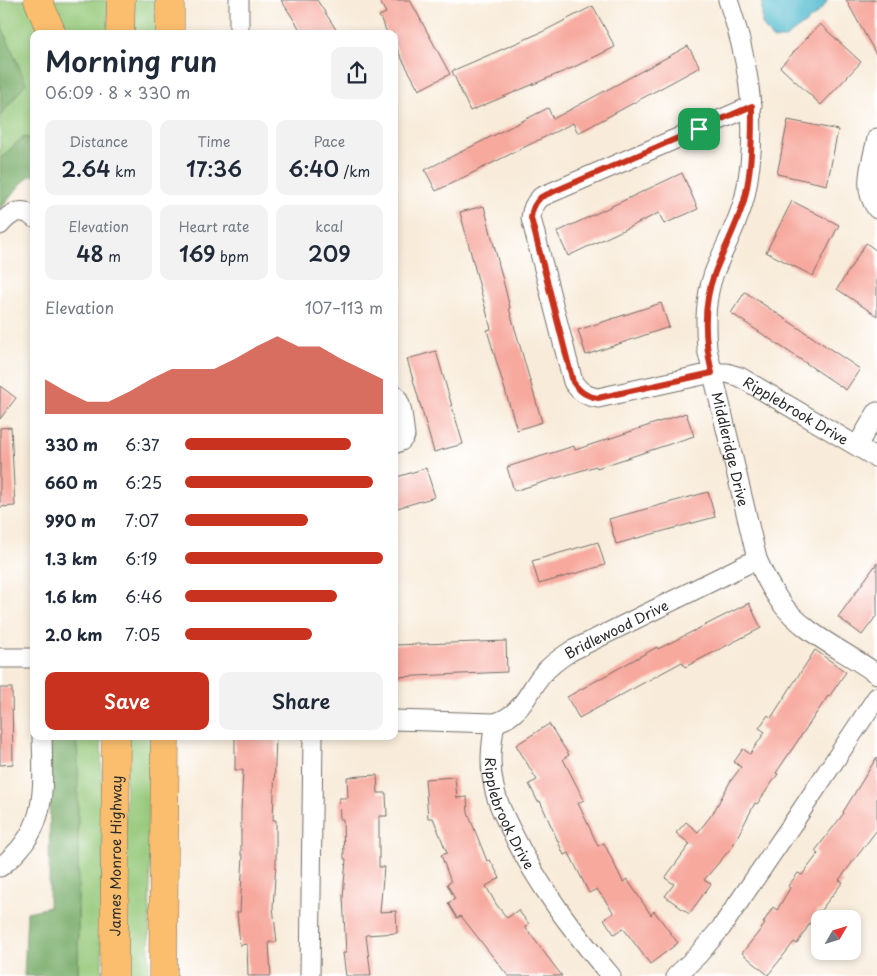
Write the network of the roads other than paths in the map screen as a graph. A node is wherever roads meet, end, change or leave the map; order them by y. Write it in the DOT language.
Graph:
graph roads {
  1 [pos="38,0"];
  2 [pos="121,0"];
  3 [pos="170,0"];
  4 [pos="239,0"];
  5 [pos="723,0"];
  6 [pos="728,0"];
  7 [pos="736,24"];
  8 [pos="50,30"];
  9 [pos="120,30"];
  10 [pos="170,30"];
  11 [pos="239,30"];
  12 [pos="752,106"];
  13 [pos="877,138"];
  14 [pos="877,209"];
  15 [pos="30,215"];
  16 [pos="0,225"];
  17 [pos="712,373"];
  18 [pos="398,402"];
  19 [pos="877,412"];
  20 [pos="398,442"];
  21 [pos="857,446"];
  22 [pos="877,458"];
  23 [pos="757,559"];
  24 [pos="0,658"];
  25 [pos="30,658"];
  26 [pos="877,674"];
  27 [pos="877,697"];
  28 [pos="398,720"];
  29 [pos="495,722"];
  30 [pos="42,740"];
  31 [pos="116,740"];
  32 [pos="165,740"];
  33 [pos="313,740"];
  34 [pos="0,867"];
  35 [pos="114,976"];
  36 [pos="163,976"];
  37 [pos="310,976"];
  38 [pos="611,976"];
  39 [pos="676,976"];
  1 -- 8 [label="highway"];
  2 -- 9 [label="highway"];
  3 -- 10 [label="highway"];
  4 -- 11 [label="street"];
  5 -- 7 [label="street"];
  6 -- 7 [label="street, Middleridge Drive"];
  7 -- 12 [label="street, Middleridge Drive"];
  12 -- 17 [label="street, Middleridge Drive"];
  12 -- 17 [label="street, Ripplebrook Drive"];
  13 -- 14 [label="street"];
  15 -- 16 [label="street"];
  17 -- 21 [label="street, Ripplebrook Drive"];
  17 -- 23 [label="street, Middleridge Drive"];
  18 -- 20 [label="street"];
  19 -- 21 [label="street"];
  21 -- 22 [label="street, Ripplebrook Drive"];
  23 -- 26 [label="street, Middleridge Drive"];
  23 -- 29 [label="street, Bridlewood Drive"];
  24 -- 25 [label="street"];
  27 -- 39 [label="street"];
  28 -- 29 [label="street"];
  29 -- 38 [label="street, Ripplebrook Drive"];
  30 -- 34 [label="street"];
  31 -- 35 [label="highway, James Monroe Highway"];
  32 -- 36 [label="highway"];
  33 -- 37 [label="street"];
}
